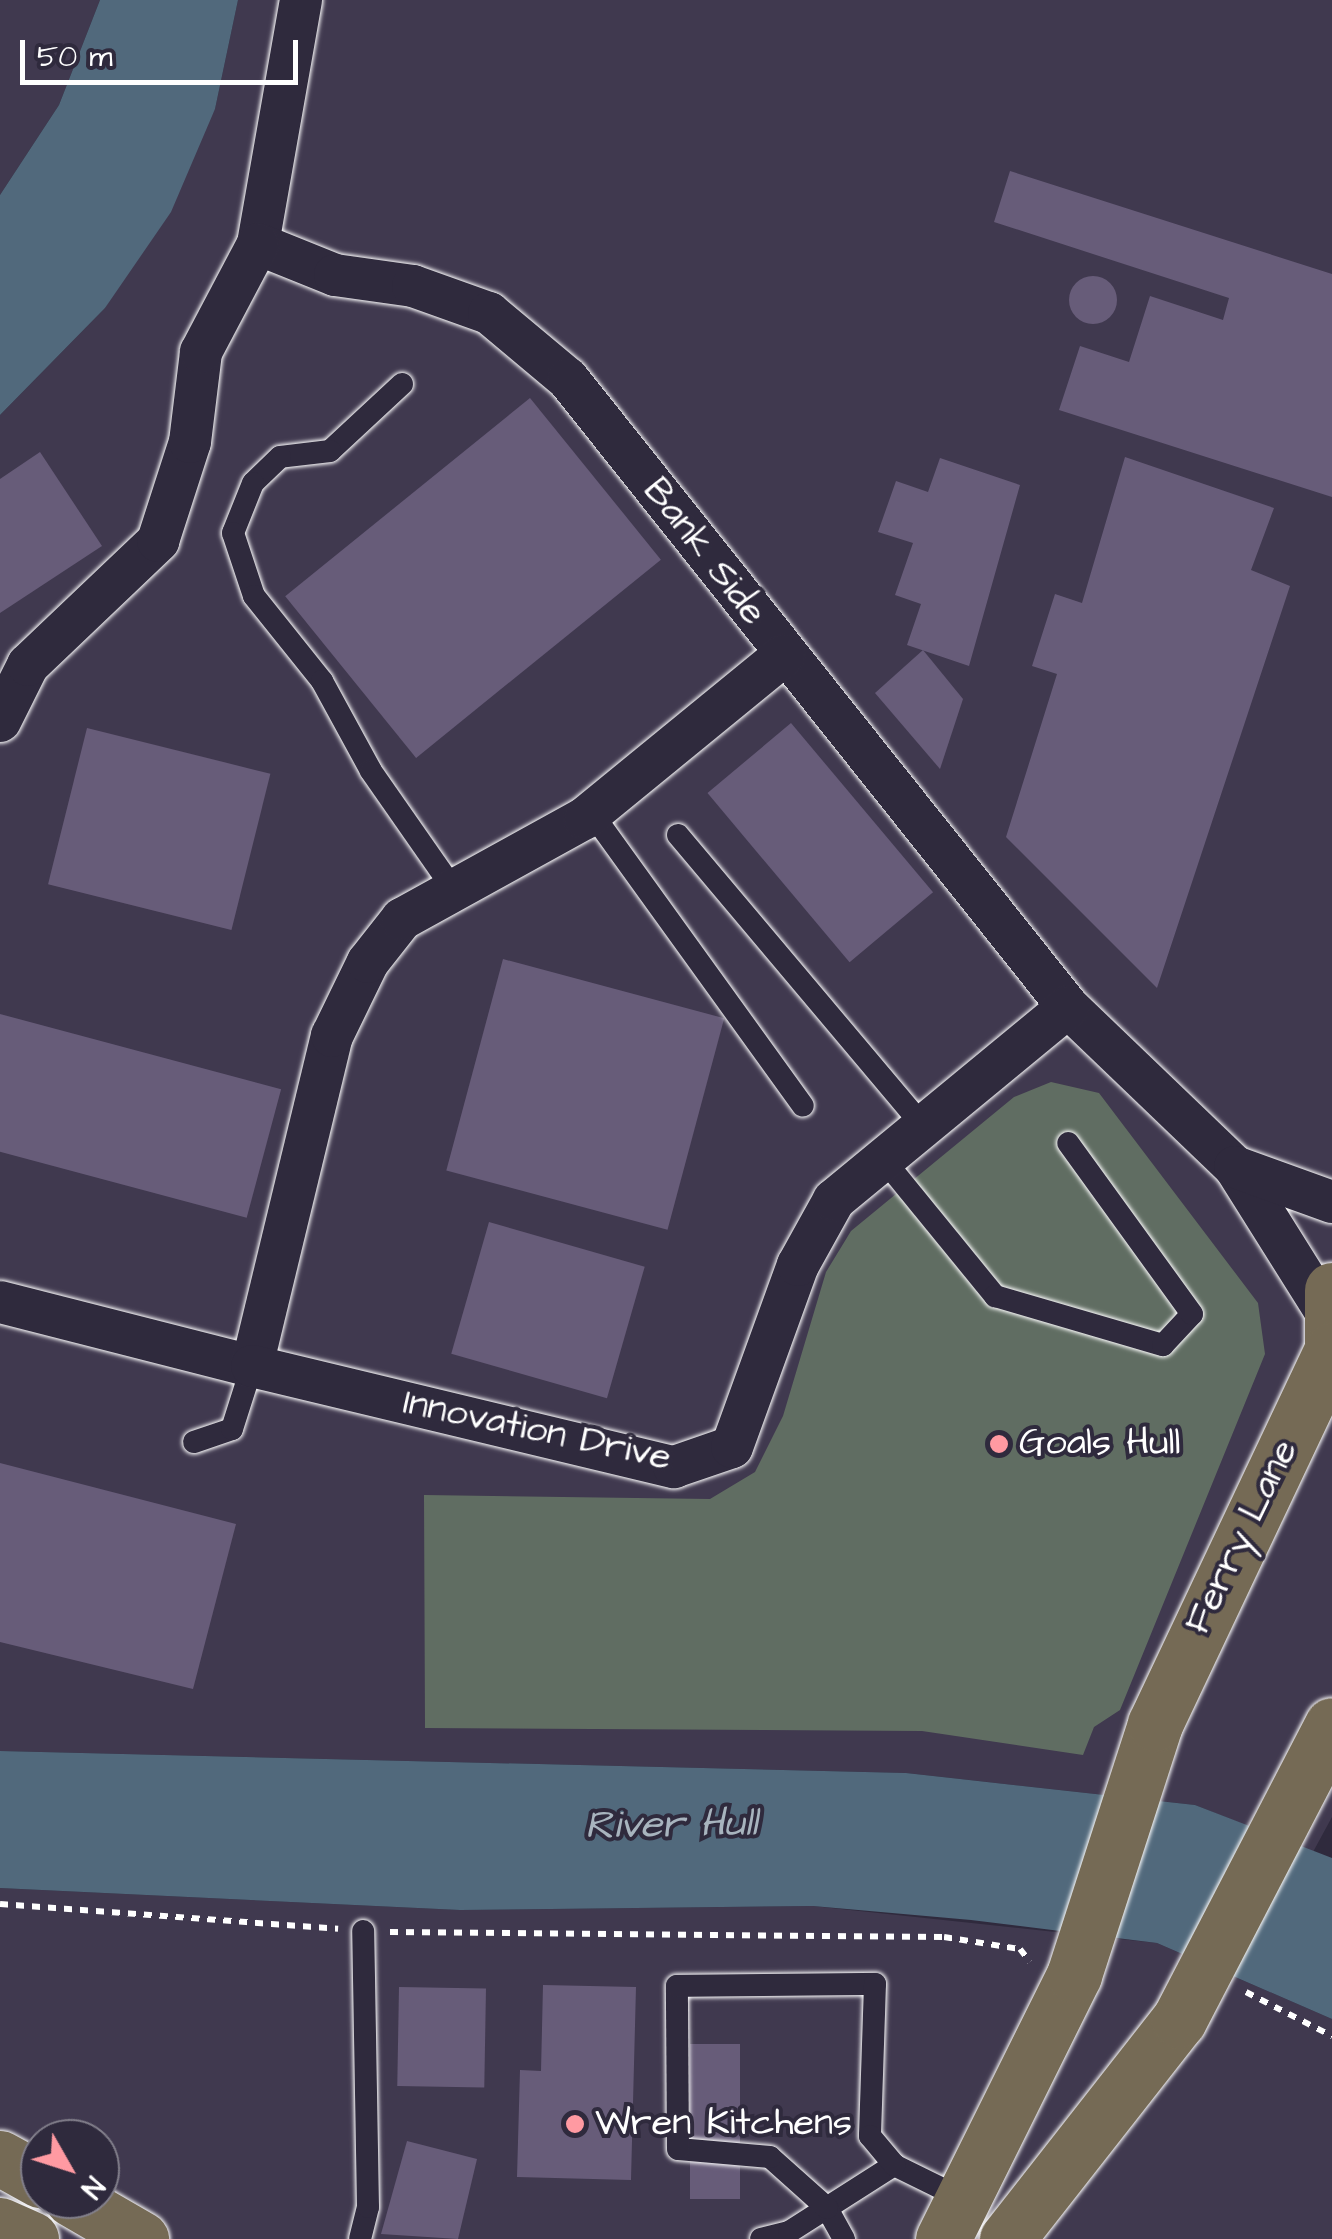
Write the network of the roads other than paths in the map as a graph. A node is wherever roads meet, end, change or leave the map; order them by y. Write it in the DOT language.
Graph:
graph roads {
  1 [pos="302,0"];
  2 [pos="258,244"];
  3 [pos="402,384"];
  4 [pos="784,654"];
  5 [pos="0,721"];
  6 [pos="591,812"];
  7 [pos="678,835"];
  8 [pos="456,892"];
  9 [pos="1068,1007"];
  10 [pos="803,1106"];
  11 [pos="924,1126"];
  12 [pos="1068,1143"];
  13 [pos="884,1160"];
  14 [pos="1235,1166"];
  15 [pos="1332,1202"];
  16 [pos="0,1302"];
  17 [pos="1330,1324"];
  18 [pos="252,1366"];
  19 [pos="194,1442"];
  20 [pos="1332,1725"];
  21 [pos="363,1930"];
  22 [pos="894,2165"];
  23 [pos="827,2208"];
  24 [pos="106,2219"];
  25 [pos="954,2220"];
  26 [pos="0,2225"];
  27 [pos="31,2239"];
  28 [pos="140,2239"];
  29 [pos="360,2239"];
  30 [pos="761,2239"];
  31 [pos="844,2239"];
  32 [pos="1007,2239"];
  1 -- 2 [label="street"];
  2 -- 4 [label="street, Bank Side"];
  2 -- 5 [label="street"];
  3 -- 8 [label="lane"];
  4 -- 6 [label="street"];
  4 -- 9 [label="street, Bank Side"];
  6 -- 8 [label="street"];
  6 -- 10 [label="lane"];
  7 -- 11 [label="lane"];
  8 -- 18 [label="street"];
  9 -- 11 [label="street, Innovation Drive"];
  9 -- 14 [label="street, Bank Side"];
  11 -- 13 [label="street, Innovation Drive"];
  12 -- 13 [label="lane"];
  13 -- 18 [label="street, Innovation Drive"];
  14 -- 15 [label="street, Bank Side"];
  14 -- 17 [label="street, Bank Side"];
  16 -- 18 [label="street, Innovation Drive"];
  17 -- 25 [label="main road, Ferry Lane"];
  18 -- 19 [label="lane"];
  20 -- 32 [label="main road"];
  21 -- 29 [label="lane"];
  22 -- 23 [label="lane"];
  22 -- 23 [label="lane"];
  22 -- 25 [label="lane"];
  23 -- 30 [label="lane"];
  23 -- 31 [label="lane"];
  24 -- 28 [label="main road"];
  26 -- 27 [label="main road"];
}
